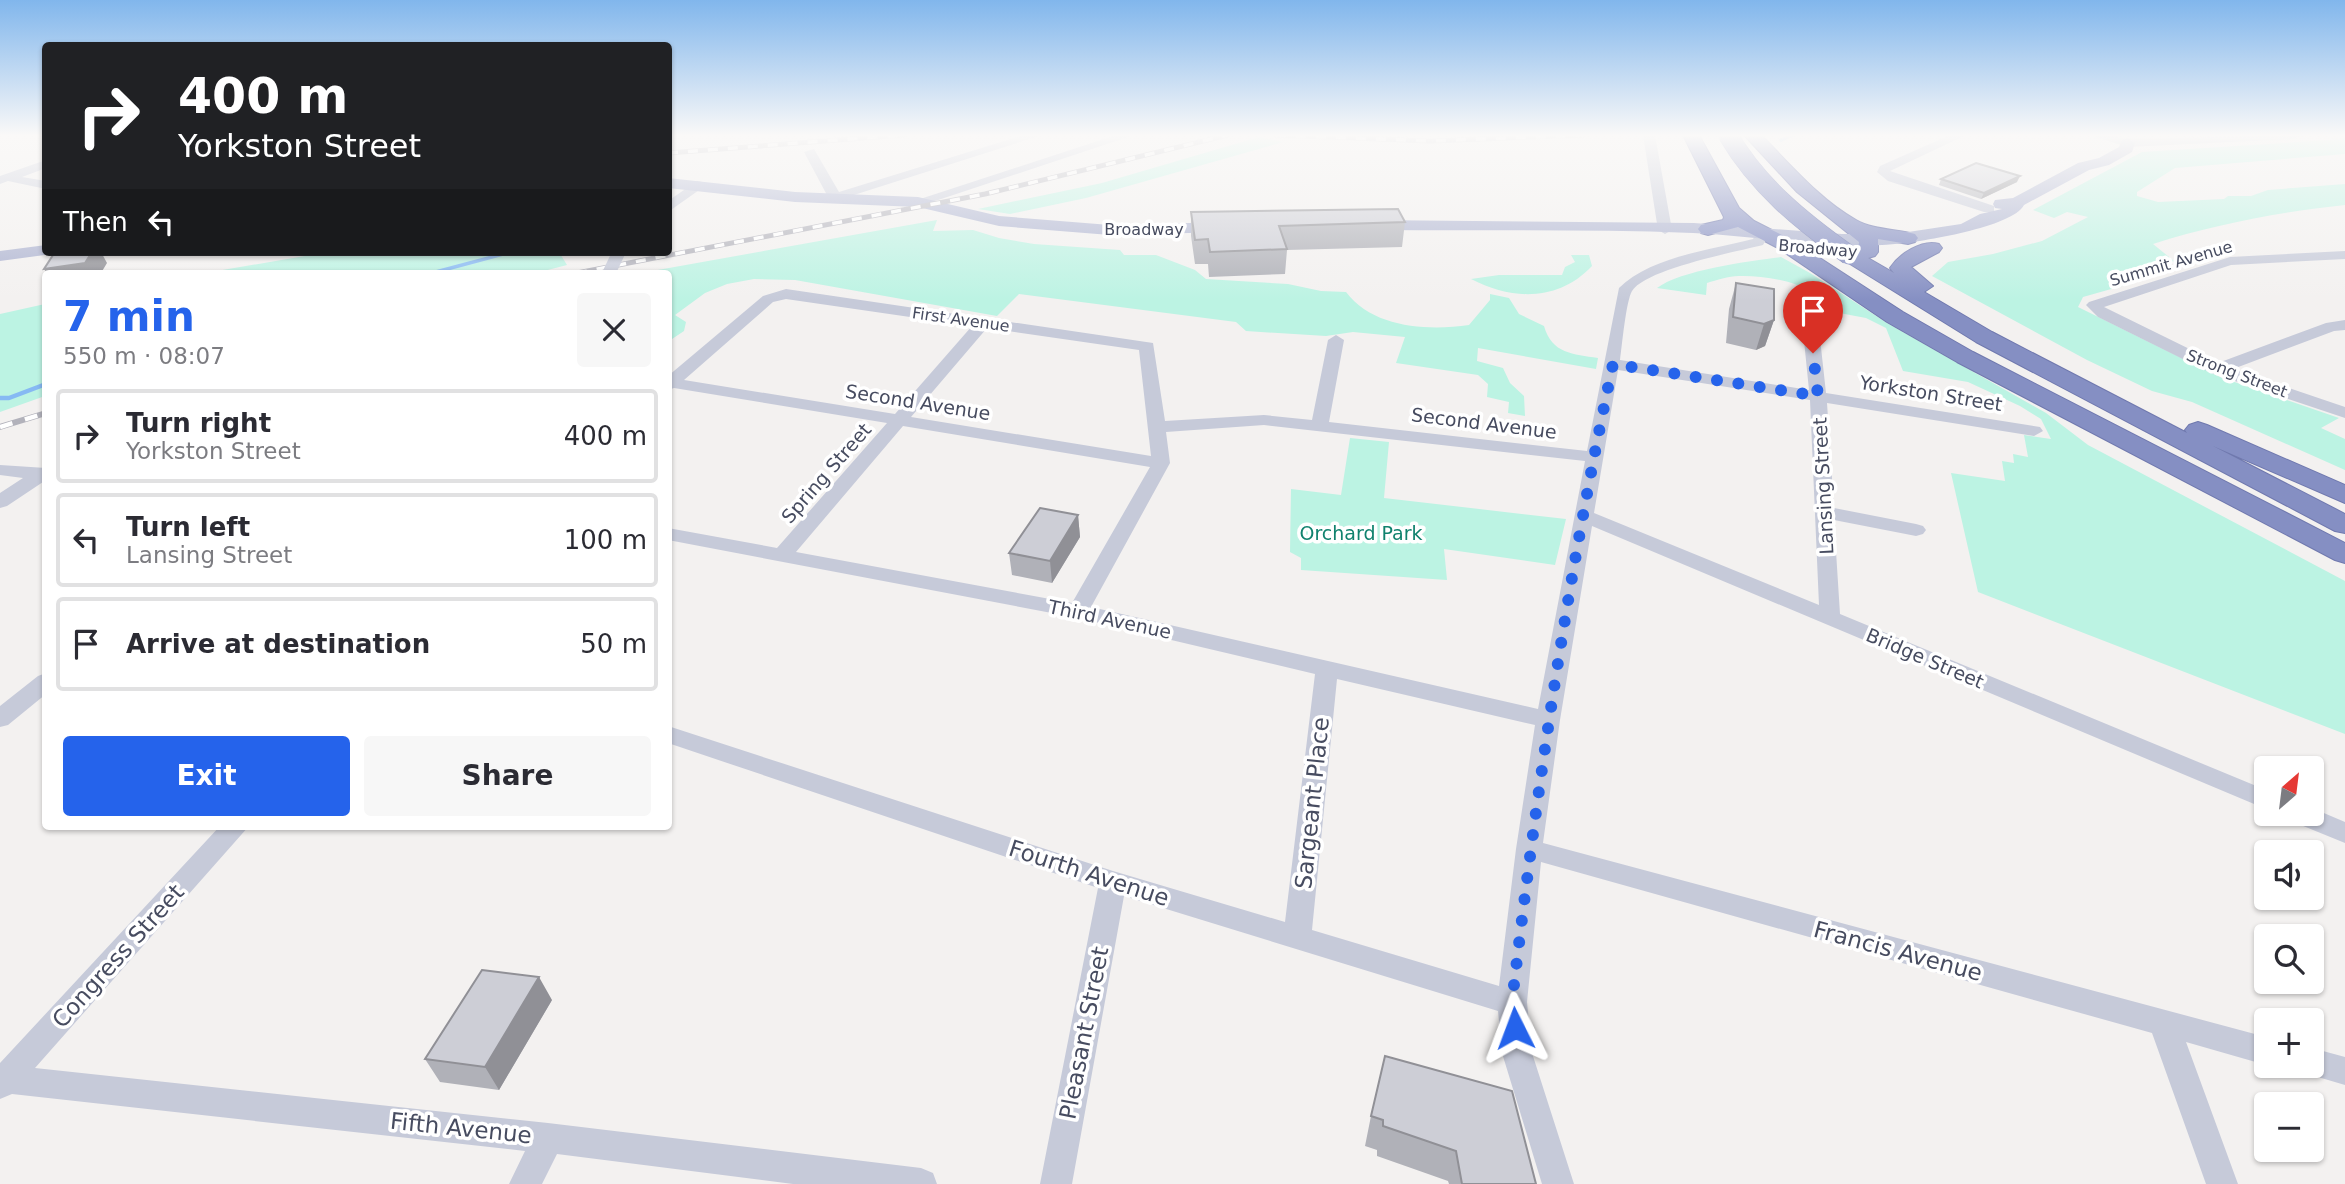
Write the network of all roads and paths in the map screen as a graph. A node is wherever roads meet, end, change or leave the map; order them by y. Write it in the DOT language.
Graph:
graph roads {
  1 [pos="690,190"];
  2 [pos="740,190"];
  3 [pos="831,190"];
  4 [pos="857,190"];
  5 [pos="955,190"];
  6 [pos="1658,190"];
  7 [pos="1720,190"];
  8 [pos="1749,190"];
  9 [pos="1770,190"];
  10 [pos="1805,190"];
  11 [pos="1926,190"];
  12 [pos="2039,190"];
  13 [pos="835,197"];
  14 [pos="918,202"];
  15 [pos="2017,202"];
  16 [pos="672,205"];
  17 [pos="1731,211"];
  18 [pos="1988,213"];
  19 [pos="1354,225"];
  20 [pos="1250,227"];
  21 [pos="1965,228"];
  22 [pos="1708,229"];
  23 [pos="1665,230"];
  24 [pos="1760,237"];
  25 [pos="1908,238"];
  26 [pos="1856,242"];
  27 [pos="1785,244"];
  28 [pos="1932,248"];
  29 [pos="42,251"];
  30 [pos="2345,255"];
  31 [pos="0,256"];
  32 [pos="1922,286"];
  33 [pos="2095,307"];
  34 [pos="1808,311"];
  35 [pos="984,322"];
  36 [pos="2345,326"];
  37 [pos="1336,340"];
  38 [pos="1613,364"];
  39 [pos="2217,369"];
  40 [pos="672,381"];
  41 [pos="672,383"];
  42 [pos="1818,396"];
  43 [pos="2345,413"];
  44 [pos="900,420"];
  45 [pos="1320,425"];
  46 [pos="1158,427"];
  47 [pos="2034,431"];
  48 [pos="1594,457"];
  49 [pos="1161,463"];
  50 [pos="1,470"];
  51 [pos="42,474"];
  52 [pos="42,475"];
  53 [pos="2345,495"];
  54 [pos="0,502"];
  55 [pos="1825,512"];
  56 [pos="1585,516"];
  57 [pos="2345,523"];
  58 [pos="1916,530"];
  59 [pos="672,535"];
  60 [pos="2345,548"];
  61 [pos="2345,554"];
  62 [pos="781,556"];
  63 [pos="1078,611"];
  64 [pos="1830,619"];
  65 [pos="1327,667"];
  66 [pos="42,684"];
  67 [pos="42,706"];
  68 [pos="6,708"];
  69 [pos="1548,720"];
  70 [pos="672,734"];
  71 [pos="2254,795"];
  72 [pos="2324,824"];
  73 [pos="232,830"];
  74 [pos="2345,833"];
  75 [pos="1529,849"];
  76 [pos="1113,882"];
  77 [pos="1297,939"];
  78 [pos="1512,1002"];
  79 [pos="2164,1024"];
  80 [pos="2254,1048"];
  81 [pos="2324,1065"];
  82 [pos="2345,1071"];
  83 [pos="2,1081"];
  84 [pos="548,1138"];
  85 [pos="525,1184"];
  86 [pos="921,1184"];
  87 [pos="1056,1184"];
  88 [pos="1558,1184"];
  89 [pos="2222,1184"];
  1 -- 16 [label="street"];
  2 -- 13 [label="main road, Broadway"];
  3 -- 13 [label="street"];
  4 -- 13 [label="street"];
  5 -- 14 [label="street"];
  6 -- 23 [label="street"];
  7 -- 17 [label="highway"];
  8 -- 60 [label="highway"];
  9 -- 26 [label="highway, bridge"];
  10 -- 26 [label="highway"];
  11 -- 18 [label="street"];
  12 -- 15 [label="main road, Broadway"];
  13 -- 14 [label="main road, Broadway"];
  14 -- 20 [label="main road, Broadway"];
  15 -- 18 [label="main road, Broadway"];
  17 -- 22 [label="highway"];
  17 -- 24 [label="highway"];
  18 -- 21 [label="main road, Broadway"];
  19 -- 23 [label="main road, Broadway"];
  21 -- 25 [label="main road, Broadway"];
  21 -- 28 [label="main road, Broadway"];
  22 -- 23 [label="main road, Broadway"];
  22 -- 24 [label="main road, Broadway"];
  23 -- 24 [label="main road, Broadway"];
  24 -- 26 [label="main road, Broadway"];
  24 -- 27 [label="highway"];
  24 -- 38 [label="street"];
  25 -- 26 [label="highway"];
  26 -- 27 [label="main road, Broadway"];
  26 -- 28 [label="main road, Broadway"];
  26 -- 32 [label="highway"];
  26 -- 57 [label="highway"];
  27 -- 61 [label="highway"];
  28 -- 32 [label="highway"];
  29 -- 31 [label="main road"];
  30 -- 33 [label="street, Summit Avenue"];
  32 -- 53 [label="highway"];
  33 -- 39 [label="street, Strong Street"];
  34 -- 42 [label="street, Lansing Street"];
  35 -- 40 [label="street, First Avenue"];
  35 -- 44 [label="street, Spring Street"];
  35 -- 46 [label="street, First Avenue"];
  36 -- 39 [label="street"];
  37 -- 45 [label="street"];
  38 -- 42 [label="street, Yorkston Street"];
  38 -- 48 [label="street"];
  39 -- 43 [label="street, Strong Street"];
  41 -- 44 [label="street, Second Avenue"];
  42 -- 47 [label="street, Yorkston Street"];
  42 -- 55 [label="street, Lansing Street"];
  44 -- 49 [label="street, Second Avenue"];
  44 -- 62 [label="street, Spring Street"];
  45 -- 46 [label="street, Second Avenue"];
  45 -- 48 [label="street, Second Avenue"];
  46 -- 49 [label="street"];
  48 -- 56 [label="street"];
  49 -- 63 [label="street"];
  50 -- 51 [label="street"];
  52 -- 54 [label="street"];
  55 -- 58 [label="street"];
  55 -- 64 [label="street, Lansing Street"];
  56 -- 64 [label="street, Bridge Street"];
  56 -- 69 [label="street"];
  59 -- 62 [label="street, Third Avenue"];
  62 -- 63 [label="street, Third Avenue"];
  63 -- 65 [label="street, Third Avenue"];
  64 -- 71 [label="street, Bridge Street"];
  65 -- 69 [label="street, Third Avenue"];
  65 -- 77 [label="street, Sargeant Place"];
  66 -- 68 [label="street"];
  67 -- 68 [label="street"];
  69 -- 75 [label="street"];
  70 -- 76 [label="street, Fourth Avenue"];
  72 -- 74 [label="street"];
  73 -- 83 [label="street, Congress Street"];
  75 -- 78 [label="street"];
  75 -- 79 [label="street, Francis Avenue"];
  76 -- 77 [label="street, Fourth Avenue"];
  76 -- 87 [label="street, Pleasant Street"];
  77 -- 78 [label="street, Fourth Avenue"];
  78 -- 88 [label="street"];
  79 -- 80 [label="street, Francis Avenue"];
  79 -- 89 [label="street"];
  81 -- 82 [label="street"];
  83 -- 84 [label="street, Fifth Avenue"];
  84 -- 85 [label="street"];
  84 -- 86 [label="street, Fifth Avenue"];
}
